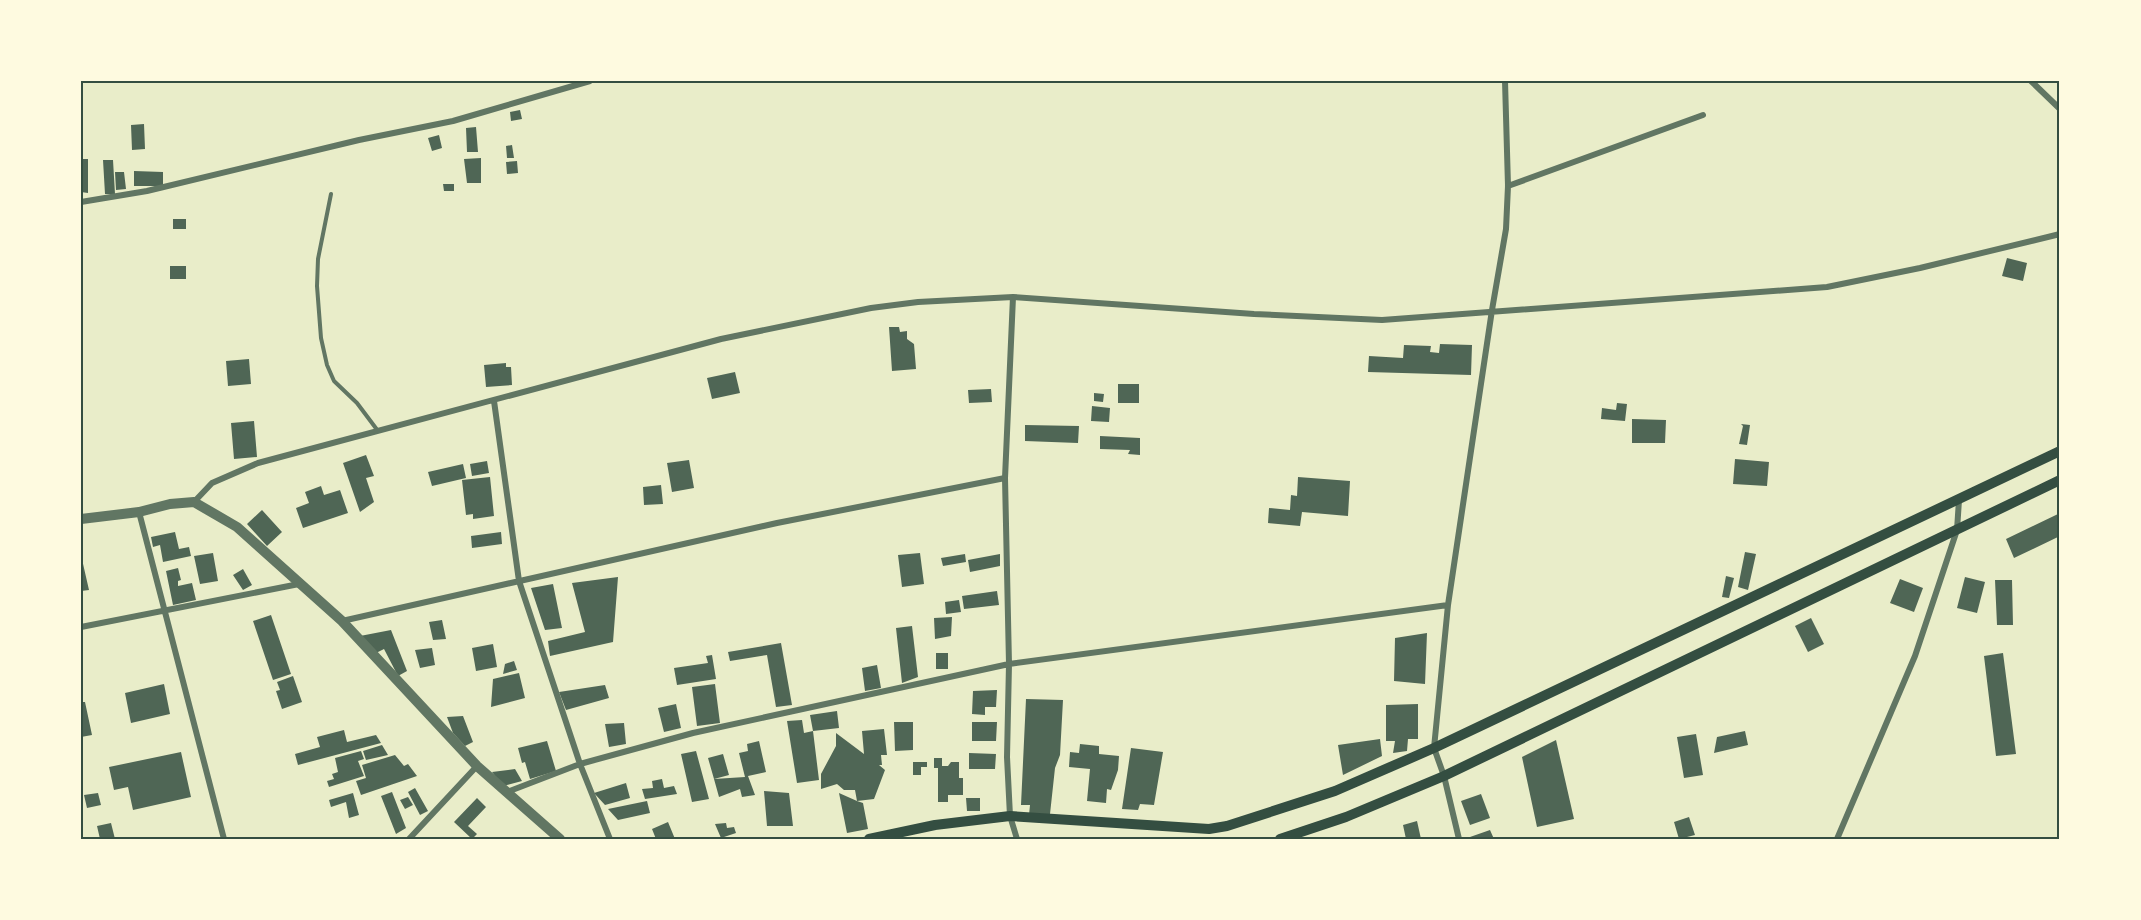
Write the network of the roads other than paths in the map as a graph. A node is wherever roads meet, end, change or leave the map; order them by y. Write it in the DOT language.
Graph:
graph roads {
  1 [pos="590,81"];
  2 [pos="1505,81"];
  3 [pos="2031,81"];
  4 [pos="2060,109"];
  5 [pos="1702,115"];
  6 [pos="1508,186"];
  7 [pos="331,194"];
  8 [pos="81,202"];
  9 [pos="2060,234"];
  10 [pos="1013,297"];
  11 [pos="1492,310"];
  12 [pos="494,401"];
  13 [pos="378,431"];
  14 [pos="2060,452"];
  15 [pos="1005,478"];
  16 [pos="2060,480"];
  17 [pos="1959,501"];
  18 [pos="194,502"];
  19 [pos="139,512"];
  20 [pos="81,519"];
  21 [pos="1956,530"];
  22 [pos="519,581"];
  23 [pos="299,584"];
  24 [pos="1448,605"];
  25 [pos="165,611"];
  26 [pos="342,621"];
  27 [pos="81,627"];
  28 [pos="1009,664"];
  29 [pos="1434,748"];
  30 [pos="580,764"];
  31 [pos="477,766"];
  32 [pos="1444,776"];
  33 [pos="506,792"];
  34 [pos="1010,816"];
  35 [pos="225,839"];
  36 [pos="409,839"];
  37 [pos="560,839"];
  38 [pos="610,839"];
  39 [pos="869,839"];
  40 [pos="1017,839"];
  41 [pos="1280,839"];
  42 [pos="1459,839"];
  43 [pos="1837,839"];
  1 -- 8 [label="street"];
  2 -- 6 [label="street"];
  3 -- 4 [label="street"];
  5 -- 6 [label="street"];
  6 -- 11 [label="street"];
  7 -- 13 [label="lane"];
  9 -- 11 [label="street"];
  10 -- 11 [label="street"];
  10 -- 12 [label="street"];
  10 -- 15 [label="street"];
  11 -- 24 [label="street"];
  12 -- 13 [label="street"];
  12 -- 22 [label="street"];
  13 -- 18 [label="street"];
  14 -- 17 [label="main road"];
  15 -- 22 [label="street"];
  15 -- 28 [label="street"];
  16 -- 21 [label="main road"];
  17 -- 21 [label="street"];
  17 -- 29 [label="main road"];
  18 -- 19 [label="street"];
  18 -- 23 [label="street"];
  19 -- 20 [label="street"];
  19 -- 25 [label="street"];
  21 -- 32 [label="main road"];
  21 -- 43 [label="street"];
  22 -- 26 [label="street"];
  22 -- 30 [label="street"];
  23 -- 25 [label="street"];
  23 -- 26 [label="street"];
  24 -- 28 [label="street"];
  24 -- 29 [label="street"];
  25 -- 27 [label="street"];
  25 -- 35 [label="street"];
  26 -- 31 [label="street"];
  28 -- 30 [label="street"];
  28 -- 34 [label="street"];
  29 -- 32 [label="street"];
  29 -- 34 [label="main road"];
  30 -- 33 [label="street"];
  30 -- 38 [label="street"];
  31 -- 33 [label="street"];
  31 -- 36 [label="street"];
  32 -- 41 [label="main road"];
  32 -- 42 [label="street"];
  33 -- 37 [label="street"];
  34 -- 39 [label="main road"];
  34 -- 40 [label="street"];
}
